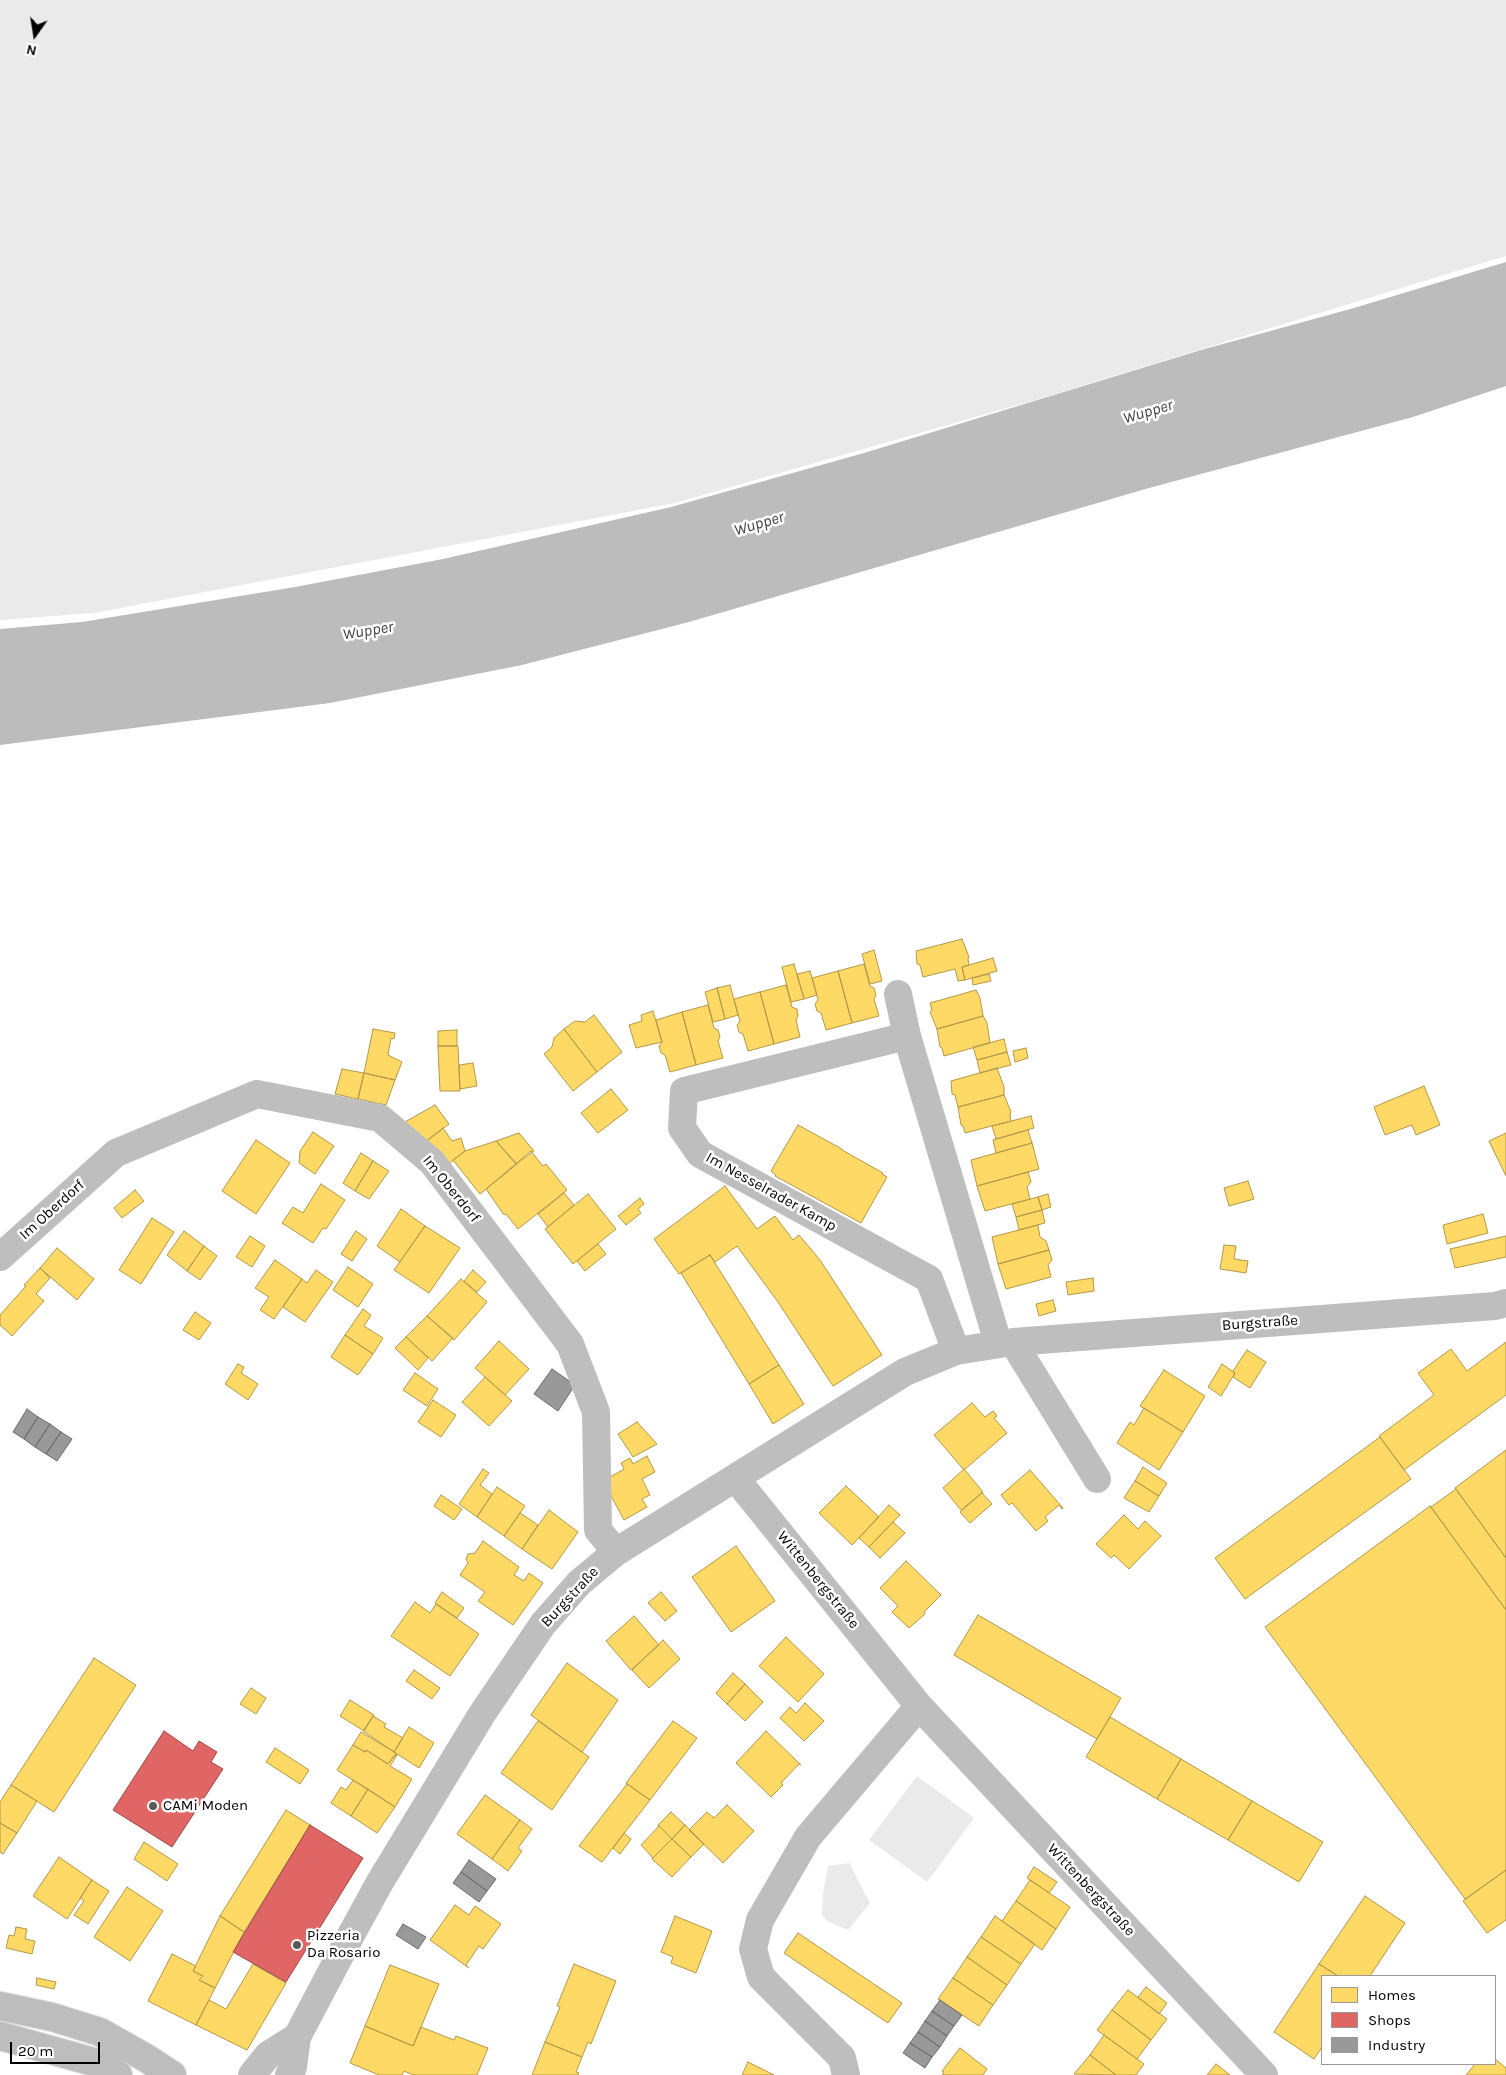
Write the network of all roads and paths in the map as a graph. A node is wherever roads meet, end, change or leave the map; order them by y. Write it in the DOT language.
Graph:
graph roads {
  1 [pos="898,994"];
  2 [pos="906,1036"];
  3 [pos="0,1257"];
  4 [pos="1506,1303"];
  5 [pos="1006,1342"];
  6 [pos="956,1351"];
  7 [pos="736,1479"];
  8 [pos="1097,1479"];
  9 [pos="616,1552"];
  10 [pos="919,1706"];
  11 [pos="0,2006"];
  12 [pos="0,2036"];
  13 [pos="297,2037"];
  14 [pos="118,2075"];
  15 [pos="172,2075"];
  16 [pos="252,2075"];
  17 [pos="289,2075"];
  18 [pos="846,2075"];
  19 [pos="1264,2075"];
  1 -- 2 [label="street"];
  2 -- 5 [label="street"];
  2 -- 6 [label="street, Im Nesselrader Kamp"];
  3 -- 9 [label="street, Im Oberdorf"];
  4 -- 5 [label="street, Burgstraße"];
  5 -- 6 [label="street, Burgstraße"];
  5 -- 8 [label="street"];
  6 -- 7 [label="street, Burgstraße"];
  7 -- 9 [label="street, Burgstraße"];
  7 -- 10 [label="street, Wittenbergstraße"];
  9 -- 13 [label="street, Burgstraße"];
  10 -- 18 [label="street"];
  10 -- 19 [label="street, Wittenbergstraße"];
  11 -- 15 [label="main road"];
  12 -- 14 [label="main road"];
  13 -- 16 [label="street"];
  13 -- 17 [label="street, Burgstraße"];
}
